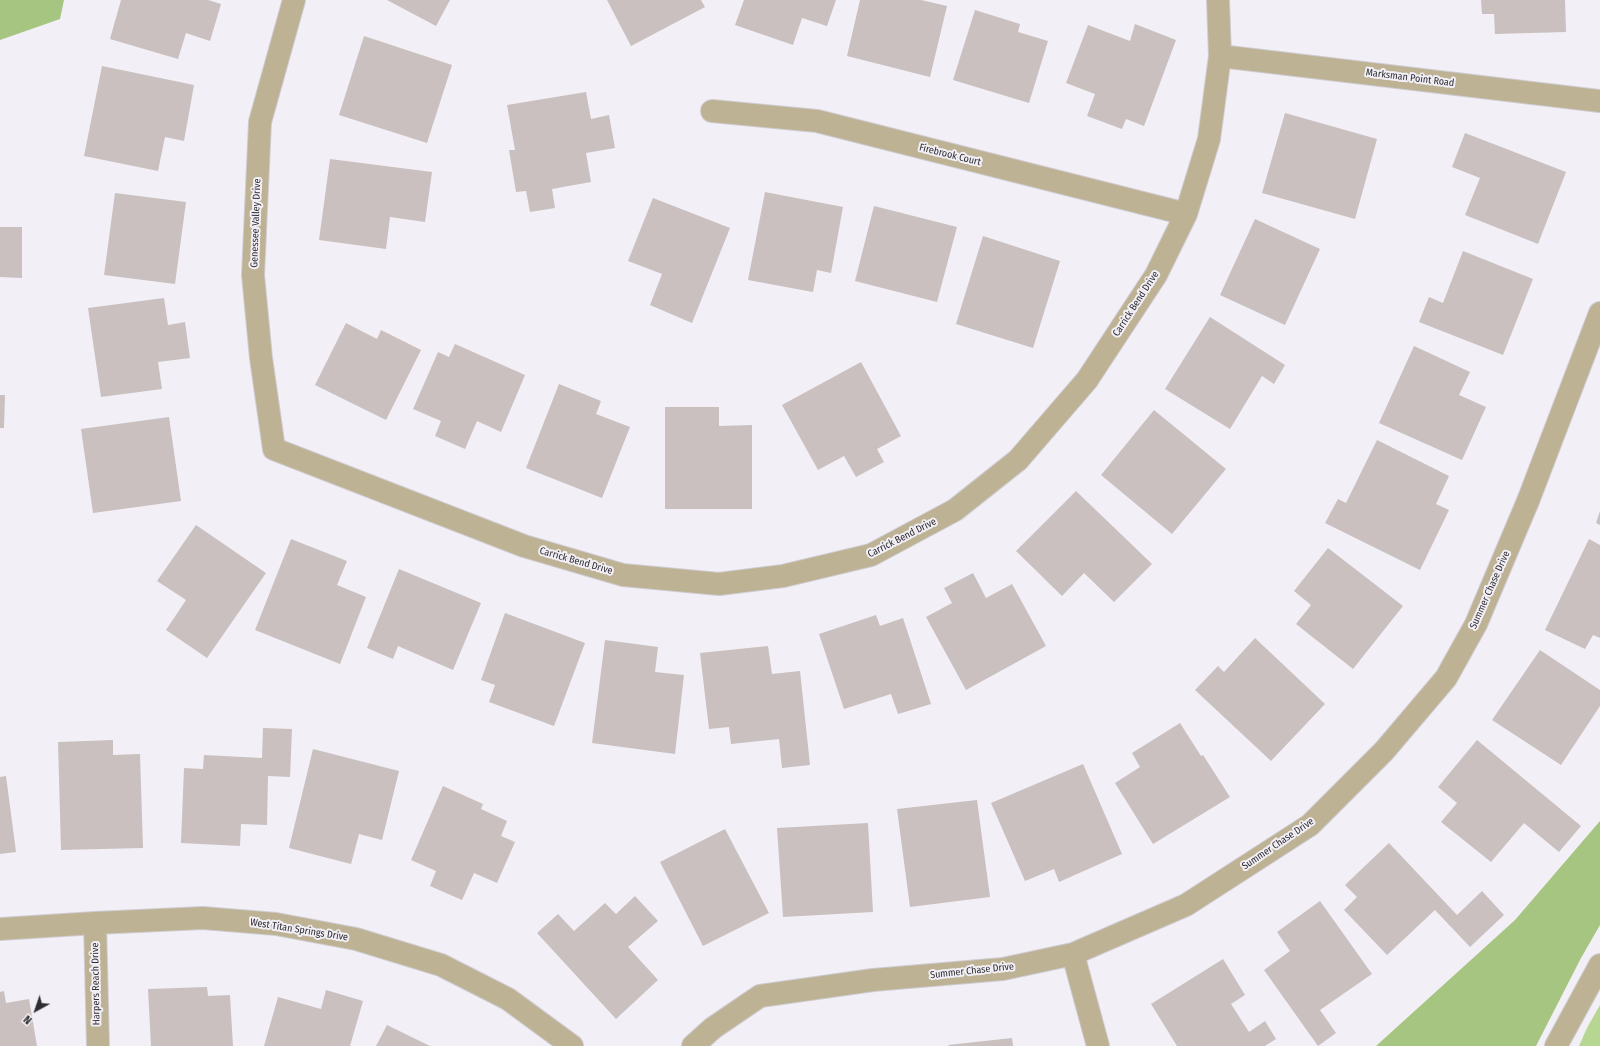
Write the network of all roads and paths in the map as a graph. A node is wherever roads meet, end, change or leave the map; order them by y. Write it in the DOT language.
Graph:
graph roads {
  1 [pos="294,0"];
  2 [pos="1218,0"];
  3 [pos="1220,56"];
  4 [pos="1600,101"];
  5 [pos="712,111"];
  6 [pos="1186,214"];
  7 [pos="1600,313"];
  8 [pos="274,449"];
  9 [pos="95,923"];
  10 [pos="0,929"];
  11 [pos="1073,954"];
  12 [pos="1600,964"];
  13 [pos="98,1046"];
  14 [pos="572,1046"];
  15 [pos="693,1046"];
  16 [pos="1098,1046"];
  17 [pos="1556,1046"];
  1 -- 8 [label="street, Genessee Valley Drive"];
  2 -- 3 [label="street, Carrick Bend Drive"];
  3 -- 4 [label="street, Marksman Point Road"];
  3 -- 6 [label="street, Carrick Bend Drive"];
  5 -- 6 [label="street, Firebrook Court"];
  6 -- 8 [label="street, Carrick Bend Drive"];
  7 -- 11 [label="street, Summer Chase Drive"];
  9 -- 10 [label="street, West Titan Springs Drive"];
  9 -- 13 [label="street, Harpers Reach Drive"];
  9 -- 14 [label="street, West Titan Springs Drive"];
  11 -- 15 [label="street, Summer Chase Drive"];
  11 -- 16 [label="street"];
  12 -- 17 [label="street"];
}
